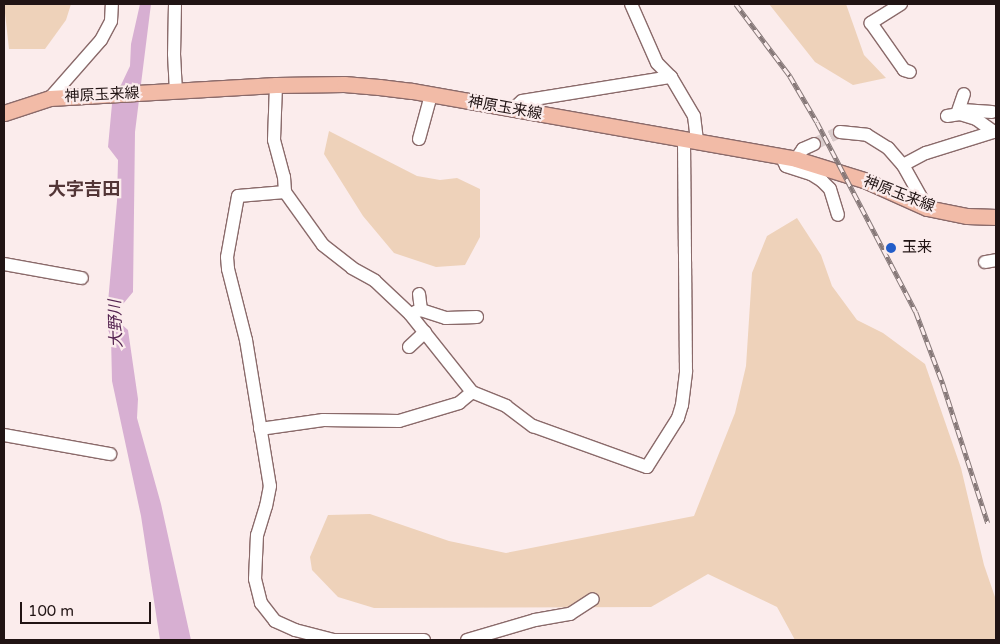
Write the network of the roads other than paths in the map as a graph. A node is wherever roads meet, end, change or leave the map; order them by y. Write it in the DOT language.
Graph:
graph roads {
  1 [pos="112,4"];
  2 [pos="176,4"];
  3 [pos="631,4"];
  4 [pos="901,4"];
  5 [pos="910,72"];
  6 [pos="671,77"];
  7 [pos="276,85"];
  8 [pos="168,92"];
  9 [pos="964,94"];
  10 [pos="431,95"];
  11 [pos="50,98"];
  12 [pos="512,110"];
  13 [pos="992,112"];
  14 [pos="4,113"];
  15 [pos="954,113"];
  16 [pos="840,132"];
  17 [pos="995,132"];
  18 [pos="419,139"];
  19 [pos="691,141"];
  20 [pos="814,144"];
  21 [pos="789,158"];
  22 [pos="903,165"];
  23 [pos="285,192"];
  24 [pos="927,208"];
  25 [pos="838,215"];
  26 [pos="996,217"];
  27 [pos="4,264"];
  28 [pos="82,278"];
  29 [pos="419,294"];
  30 [pos="416,312"];
  31 [pos="477,316"];
  32 [pos="425,332"];
  33 [pos="409,347"];
  34 [pos="472,392"];
  35 [pos="260,429"];
  36 [pos="4,435"];
  37 [pos="110,454"];
  38 [pos="593,599"];
  39 [pos="424,640"];
  40 [pos="467,640"];
  1 -- 11 [label="street"];
  2 -- 8 [label="street"];
  3 -- 6 [label="street"];
  4 -- 5 [label="street"];
  6 -- 12 [label="street"];
  6 -- 19 [label="street"];
  7 -- 8 [label="main road, 神原玉来線"];
  7 -- 10 [label="main road, 神原玉来線"];
  7 -- 23 [label="street"];
  8 -- 11 [label="main road, 神原玉来線"];
  9 -- 15 [label="street"];
  10 -- 12 [label="main road, 神原玉来線"];
  10 -- 18 [label="street"];
  11 -- 14 [label="main road, 神原玉来線"];
  12 -- 19 [label="main road, 神原玉来線"];
  13 -- 15 [label="street"];
  15 -- 17 [label="street"];
  16 -- 22 [label="street"];
  17 -- 22 [label="street"];
  19 -- 21 [label="main road, 神原玉来線"];
  19 -- 34 [label="street"];
  20 -- 21 [label="street"];
  21 -- 24 [label="main road, 神原玉来線"];
  21 -- 25 [label="street"];
  22 -- 24 [label="street"];
  23 -- 30 [label="street"];
  23 -- 35 [label="street"];
  24 -- 26 [label="main road, 神原玉来線"];
  27 -- 28 [label="street"];
  29 -- 30 [label="street"];
  30 -- 31 [label="street"];
  30 -- 32 [label="street"];
  32 -- 33 [label="street"];
  32 -- 34 [label="street"];
  34 -- 35 [label="street"];
  35 -- 39 [label="street"];
  36 -- 37 [label="street"];
  38 -- 40 [label="street"];
}
